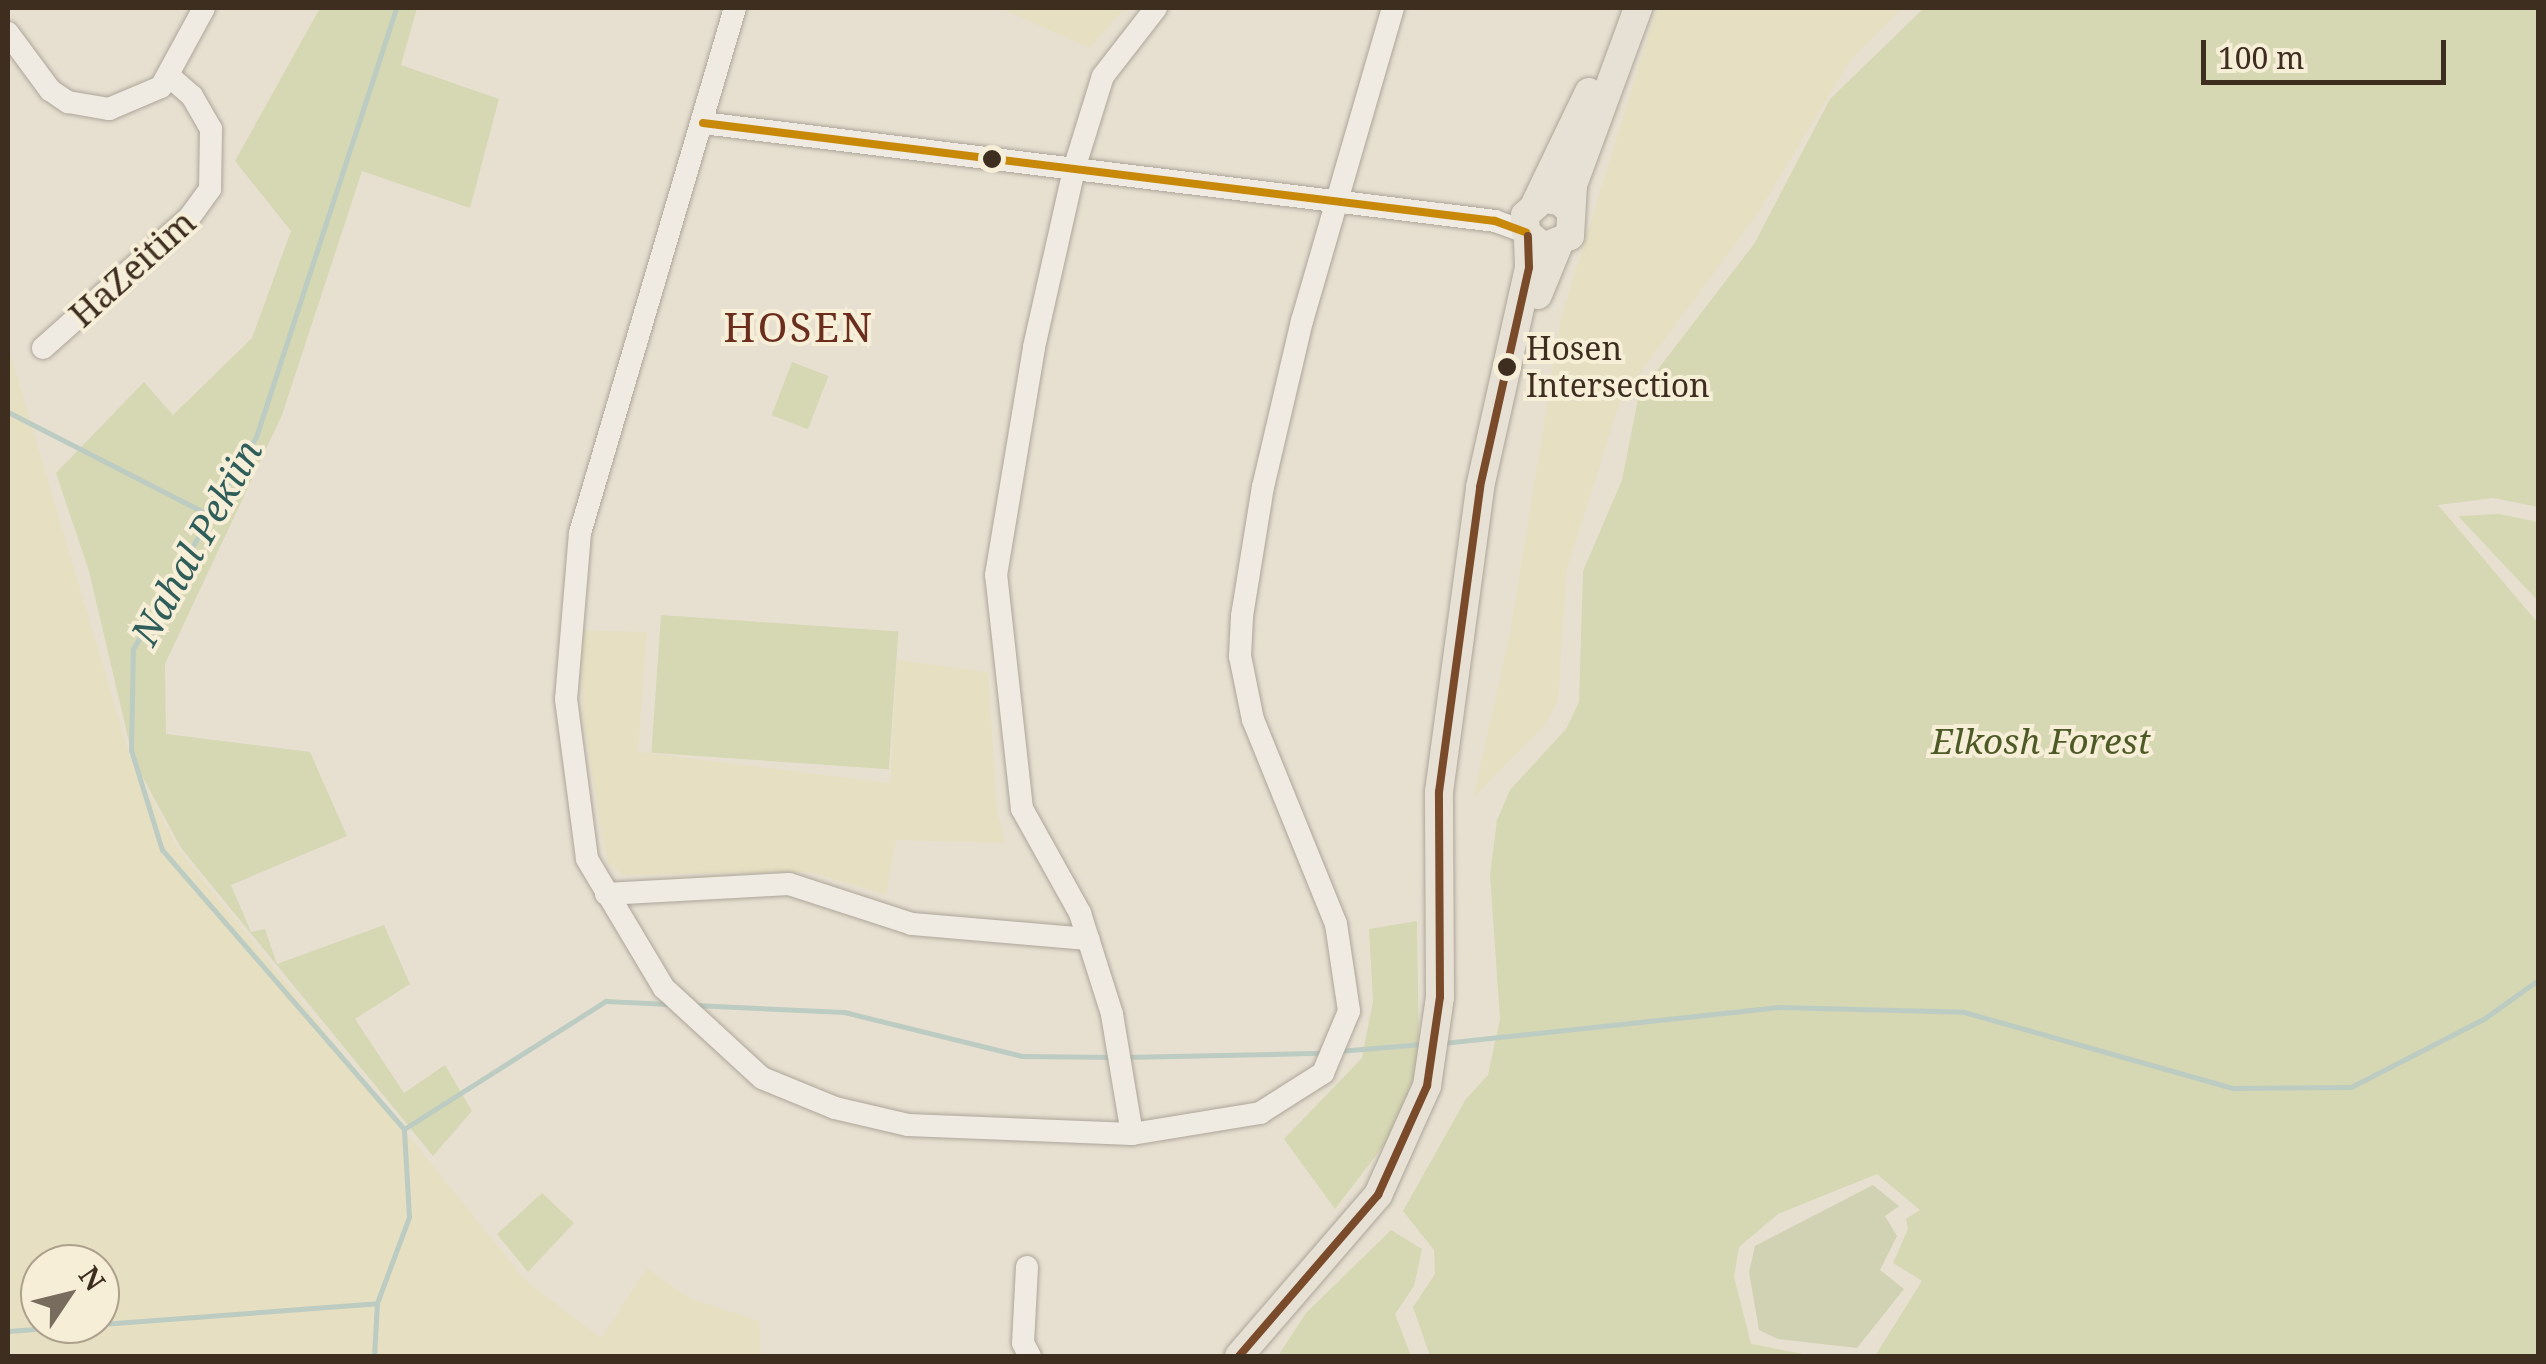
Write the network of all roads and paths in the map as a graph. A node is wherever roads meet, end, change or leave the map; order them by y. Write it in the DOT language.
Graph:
graph roads {
  1 [pos="204,8"];
  2 [pos="735,8"];
  3 [pos="1156,8"];
  4 [pos="1393,8"];
  5 [pos="1625,8"];
  6 [pos="1638,8"];
  7 [pos="8,34"];
  8 [pos="170,77"];
  9 [pos="703,123"];
  10 [pos="1074,169"];
  11 [pos="1337,201"];
  12 [pos="1571,212"];
  13 [pos="1530,220"];
  14 [pos="1558,246"];
  15 [pos="43,348"];
  16 [pos="606,894"];
  17 [pos="1088,939"];
  18 [pos="1132,1134"];
  19 [pos="1027,1267"];
  20 [pos="1030,1356"];
  21 [pos="1239,1356"];
  22 [pos="1257,1356"];
  1 -- 8 [label="street"];
  2 -- 9 [label="street"];
  3 -- 10 [label="street"];
  4 -- 11 [label="street"];
  5 -- 13 [label="main road"];
  6 -- 12 [label="main road"];
  7 -- 8 [label="street"];
  8 -- 15 [label="street, HaZeitim"];
  9 -- 10 [label="street"];
  9 -- 16 [label="street"];
  10 -- 11 [label="street"];
  10 -- 17 [label="street"];
  11 -- 13 [label="street"];
  11 -- 18 [label="street"];
  12 -- 13 [label="main road"];
  12 -- 14 [label="main road"];
  13 -- 14 [label="main road"];
  13 -- 21 [label="main road"];
  14 -- 22 [label="main road"];
  16 -- 17 [label="street"];
  16 -- 18 [label="street"];
  17 -- 18 [label="street"];
  19 -- 20 [label="street"];
}
